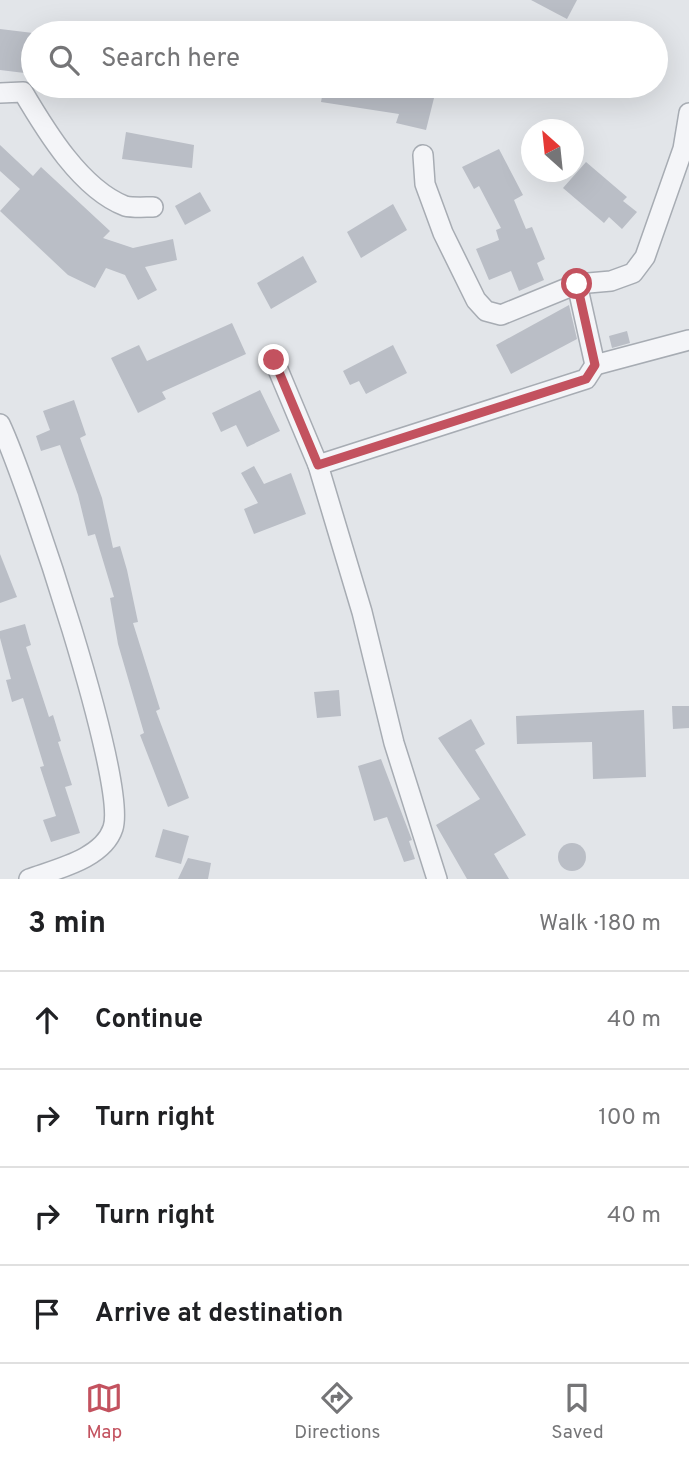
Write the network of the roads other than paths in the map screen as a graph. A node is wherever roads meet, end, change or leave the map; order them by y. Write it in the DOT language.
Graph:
graph roads {
  1 [pos="21,92"];
  2 [pos="0,93"];
  3 [pos="26,98"];
  4 [pos="689,113"];
  5 [pos="424,155"];
  6 [pos="153,207"];
  7 [pos="577,284"];
  8 [pos="689,340"];
  9 [pos="274,360"];
  10 [pos="595,365"];
  11 [pos="0,424"];
  12 [pos="318,465"];
  13 [pos="29,879"];
  14 [pos="438,879"];
  1 -- 2 [label="street"];
  3 -- 6 [label="street"];
  4 -- 7 [label="street"];
  5 -- 7 [label="street"];
  7 -- 10 [label="street"];
  8 -- 10 [label="street"];
  9 -- 12 [label="street"];
  10 -- 12 [label="street"];
  11 -- 13 [label="street"];
  12 -- 14 [label="street"];
}
